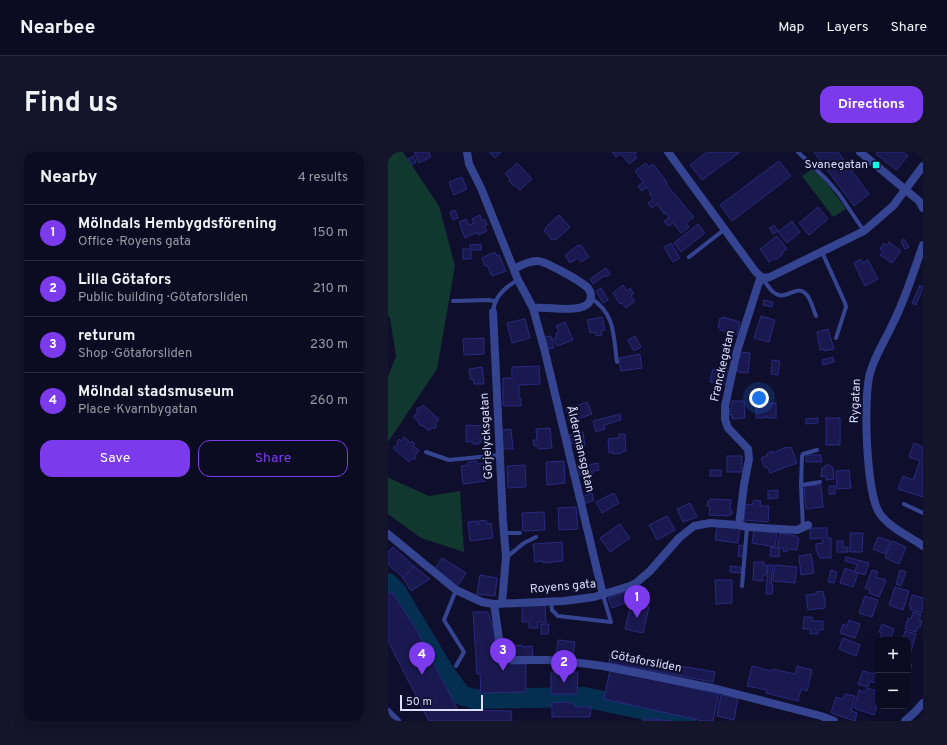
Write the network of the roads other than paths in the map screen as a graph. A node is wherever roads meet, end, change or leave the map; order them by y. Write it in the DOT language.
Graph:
graph roads {
  1 [pos="467,152"];
  2 [pos="668,152"];
  3 [pos="798,152"];
  4 [pos="860,152"];
  5 [pos="923,166"];
  6 [pos="905,189"];
  7 [pos="923,208"];
  8 [pos="725,229"];
  9 [pos="864,232"];
  10 [pos="923,245"];
  11 [pos="822,252"];
  12 [pos="689,257"];
  13 [pos="514,269"];
  14 [pos="762,277"];
  15 [pos="518,280"];
  16 [pos="591,298"];
  17 [pos="453,301"];
  18 [pos="494,301"];
  19 [pos="533,308"];
  20 [pos="493,312"];
  21 [pos="816,316"];
  22 [pos="836,338"];
  23 [pos="617,362"];
  24 [pos="817,450"];
  25 [pos="426,452"];
  26 [pos="500,455"];
  27 [pos="820,482"];
  28 [pos="801,485"];
  29 [pos="904,504"];
  30 [pos="923,513"];
  31 [pos="739,525"];
  32 [pos="747,527"];
  33 [pos="805,527"];
  34 [pos="504,533"];
  35 [pos="520,533"];
  36 [pos="388,534"];
  37 [pos="536,537"];
  38 [pos="923,546"];
  39 [pos="506,557"];
  40 [pos="742,586"];
  41 [pos="456,590"];
  42 [pos="603,595"];
  43 [pos="551,601"];
  44 [pos="498,603"];
  45 [pos="456,666"];
  46 [pos="923,703"];
  47 [pos="388,712"];
  48 [pos="397,721"];
  49 [pos="834,721"];
  50 [pos="905,721"];
  1 -- 13 [label="street, Åldermansgatan"];
  2 -- 8 [label="street"];
  3 -- 9 [label="lane"];
  4 -- 6 [label="street"];
  5 -- 6 [label="street"];
  6 -- 7 [label="street"];
  6 -- 9 [label="street"];
  8 -- 12 [label="lane"];
  8 -- 14 [label="street"];
  9 -- 11 [label="street"];
  10 -- 38 [label="street, Rygatan"];
  11 -- 14 [label="street"];
  11 -- 22 [label="lane"];
  13 -- 15 [label="street, Åldermansgatan"];
  13 -- 16 [label="street"];
  14 -- 21 [label="lane"];
  14 -- 31 [label="street, Franckegatan"];
  15 -- 18 [label="lane"];
  15 -- 19 [label="street, Åldermansgatan"];
  16 -- 19 [label="street"];
  16 -- 23 [label="lane"];
  17 -- 18 [label="lane"];
  18 -- 20 [label="lane, Görjelycksgatan"];
  19 -- 42 [label="street, Åldermansgatan"];
  20 -- 26 [label="street, Görjelycksgatan"];
  24 -- 28 [label="lane"];
  25 -- 26 [label="lane"];
  26 -- 34 [label="street, Görjelycksgatan"];
  27 -- 28 [label="lane"];
  28 -- 33 [label="lane"];
  29 -- 30 [label="lane"];
  31 -- 32 [label="street, Royens gata"];
  31 -- 42 [label="street, Royens gata"];
  32 -- 33 [label="street, Royens gata"];
  32 -- 40 [label="lane"];
  34 -- 35 [label="lane"];
  34 -- 39 [label="street, Görjelycksgatan"];
  36 -- 41 [label="street, Royens gata"];
  37 -- 39 [label="lane"];
  39 -- 44 [label="street, Görjelycksgatan"];
  41 -- 44 [label="street, Royens gata"];
  41 -- 45 [label="lane"];
  42 -- 43 [label="street, Royens gata"];
  42 -- 43 [label="lane"];
  43 -- 44 [label="street, Royens gata"];
  44 -- 49 [label="street, Götaforsliden"];
  46 -- 50 [label="street"];
  47 -- 48 [label="street"];
}
